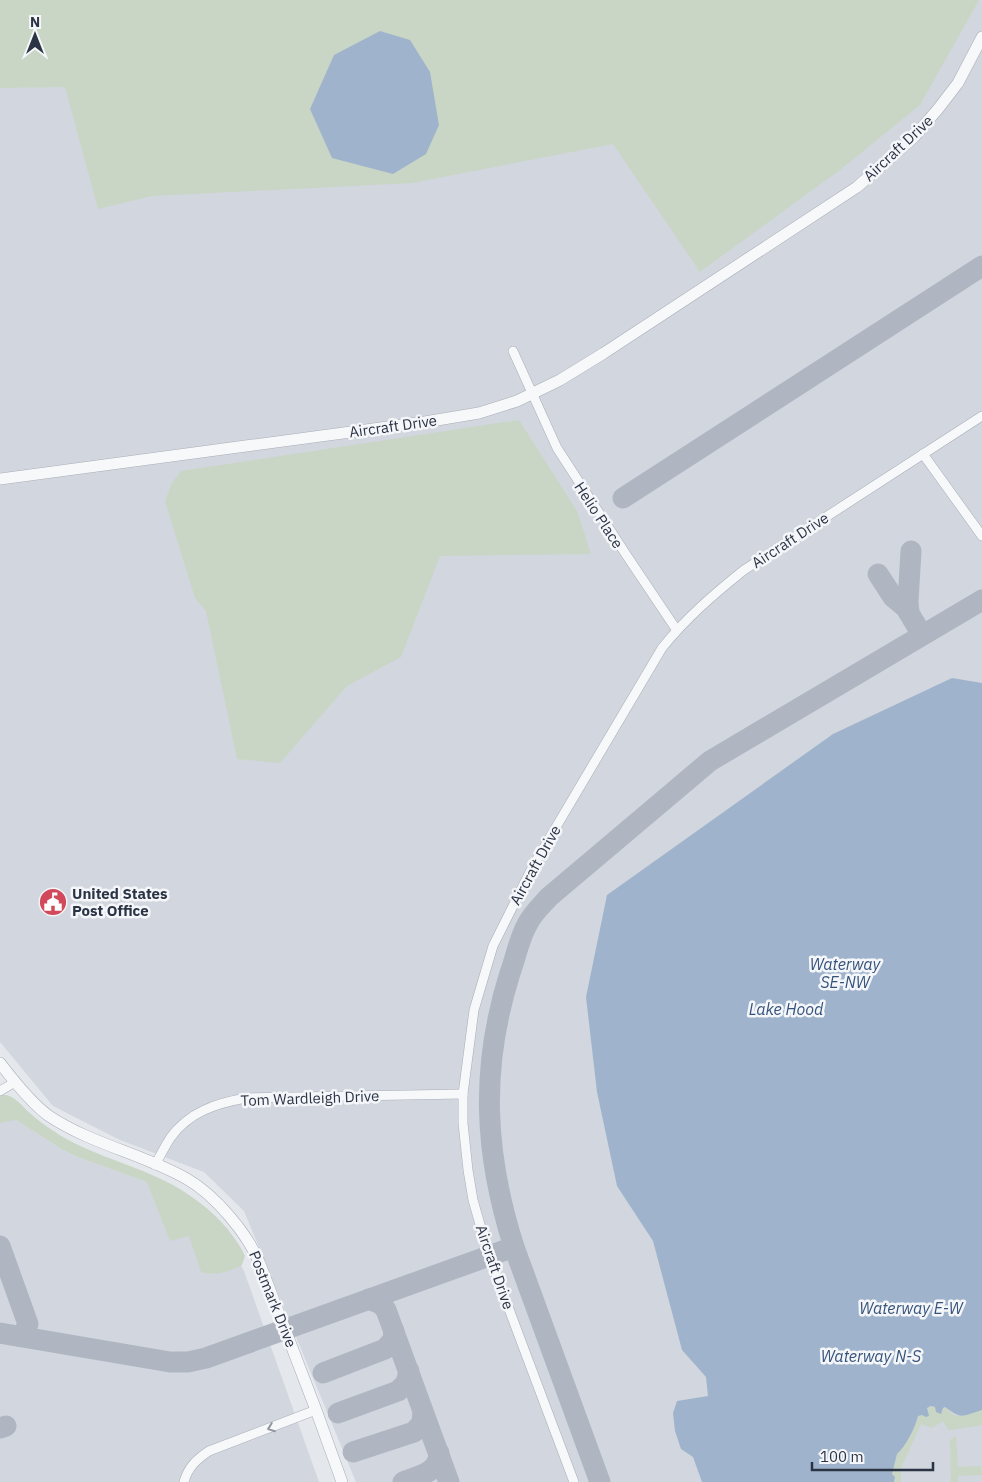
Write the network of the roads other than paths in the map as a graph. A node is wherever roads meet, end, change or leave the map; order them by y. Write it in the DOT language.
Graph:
graph roads {
  1 [pos="982,37"];
  2 [pos="513,351"];
  3 [pos="533,394"];
  4 [pos="982,416"];
  5 [pos="924,454"];
  6 [pos="0,479"];
  7 [pos="982,536"];
  8 [pos="676,629"];
  9 [pos="0,1063"];
  10 [pos="15,1082"];
  11 [pos="0,1091"];
  12 [pos="462,1094"];
  13 [pos="155,1165"];
  14 [pos="316,1410"];
  15 [pos="184,1482"];
  16 [pos="342,1482"];
  17 [pos="574,1482"];
  1 -- 3 [label="street, Aircraft Drive"];
  2 -- 3 [label="street, Helio Place"];
  3 -- 6 [label="street, Aircraft Drive"];
  3 -- 8 [label="street, Helio Place"];
  4 -- 5 [label="street, Aircraft Drive"];
  5 -- 7 [label="street"];
  5 -- 8 [label="street, Aircraft Drive"];
  8 -- 12 [label="street, Aircraft Drive"];
  9 -- 10 [label="street, Postmark Drive"];
  10 -- 11 [label="street"];
  10 -- 13 [label="street, Postmark Drive"];
  12 -- 13 [label="street, Tom Wardleigh Drive"];
  12 -- 17 [label="street, Aircraft Drive"];
  13 -- 14 [label="street, Postmark Drive"];
  14 -- 15 [label="street, one-way"];
  14 -- 16 [label="street, Postmark Drive"];
}
